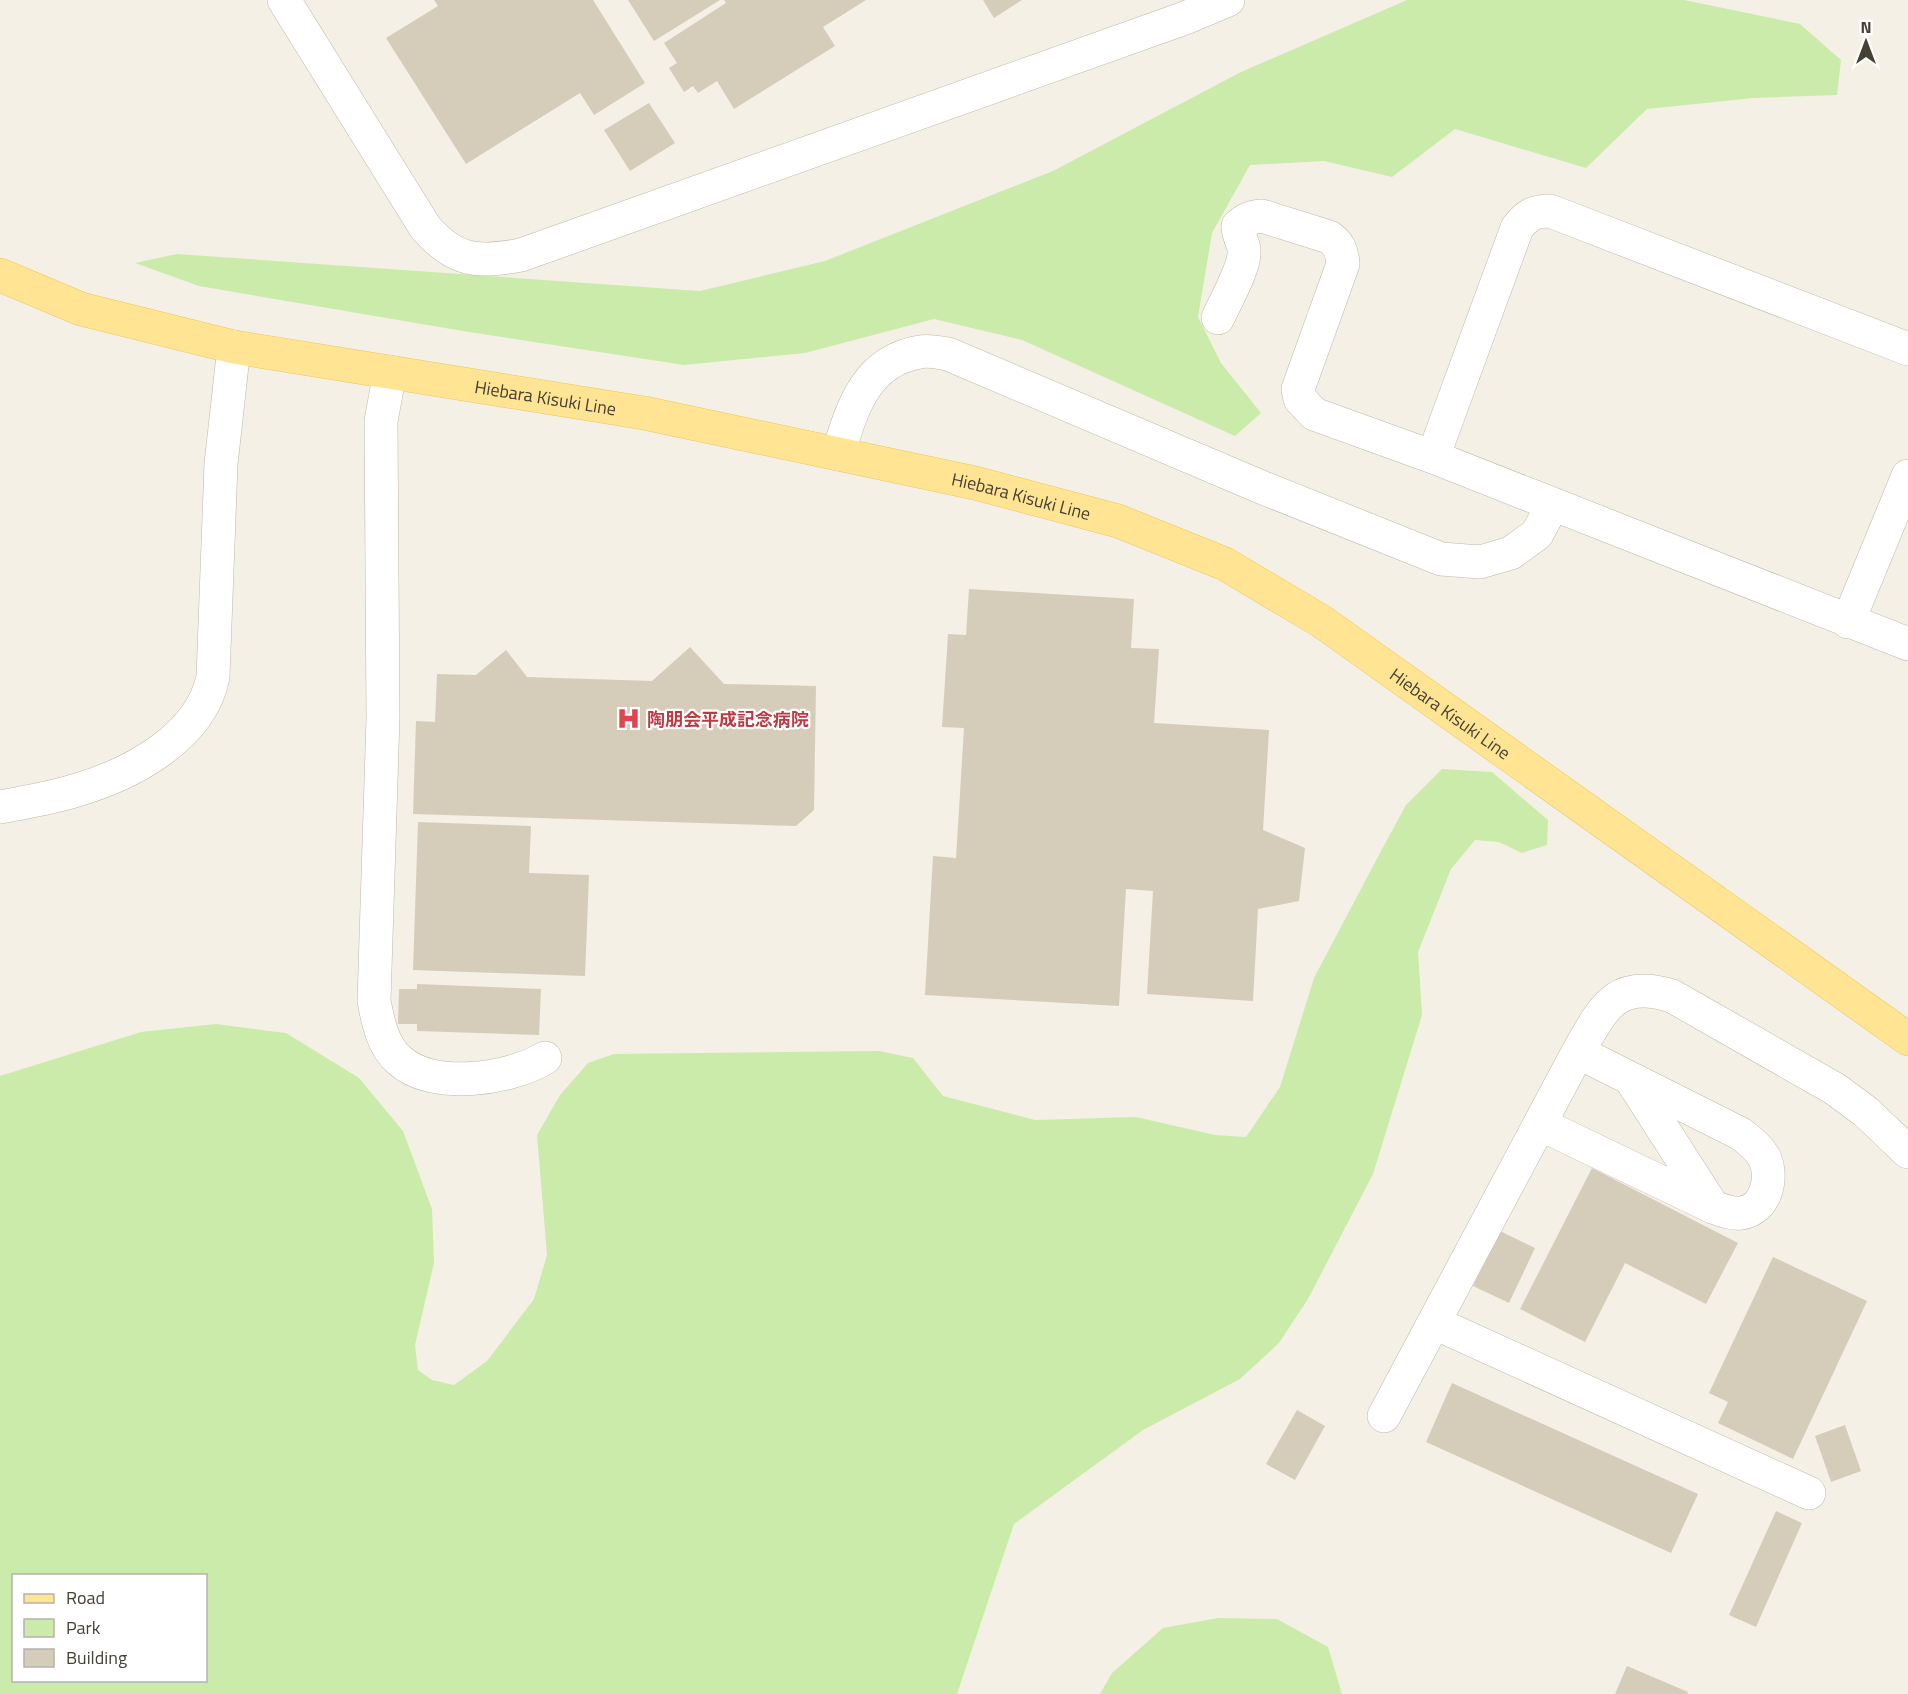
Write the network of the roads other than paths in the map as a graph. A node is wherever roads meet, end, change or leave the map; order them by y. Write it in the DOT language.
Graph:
graph roads {
  1 [pos="284,0"];
  2 [pos="1228,0"];
  3 [pos="1179,9"];
  4 [pos="0,275"];
  5 [pos="1218,318"];
  6 [pos="234,347"];
  7 [pos="1908,349"];
  8 [pos="390,372"];
  9 [pos="838,454"];
  10 [pos="1433,457"];
  11 [pos="1908,476"];
  12 [pos="1553,504"];
  13 [pos="1848,622"];
  14 [pos="1908,644"];
  15 [pos="0,807"];
  16 [pos="1908,1038"];
  17 [pos="1578,1052"];
  18 [pos="545,1058"];
  19 [pos="1631,1079"];
  20 [pos="1540,1124"];
  21 [pos="1908,1152"];
  22 [pos="1713,1207"];
  23 [pos="1435,1323"];
  24 [pos="1384,1416"];
  25 [pos="1809,1493"];
  1 -- 3 [label="street"];
  2 -- 3 [label="street"];
  4 -- 6 [label="main road, Hiebara Kisuki Line"];
  5 -- 10 [label="street"];
  6 -- 8 [label="main road, Hiebara Kisuki Line"];
  6 -- 15 [label="street"];
  7 -- 10 [label="street"];
  8 -- 9 [label="main road, Hiebara Kisuki Line"];
  8 -- 18 [label="street"];
  9 -- 12 [label="street"];
  9 -- 16 [label="main road, Hiebara Kisuki Line"];
  10 -- 12 [label="street"];
  11 -- 13 [label="street"];
  12 -- 13 [label="street"];
  13 -- 14 [label="street"];
  17 -- 19 [label="street"];
  17 -- 20 [label="street"];
  17 -- 21 [label="street"];
  19 -- 22 [label="street"];
  19 -- 22 [label="street"];
  20 -- 22 [label="street"];
  20 -- 23 [label="street"];
  23 -- 24 [label="street"];
  23 -- 25 [label="street"];
}
